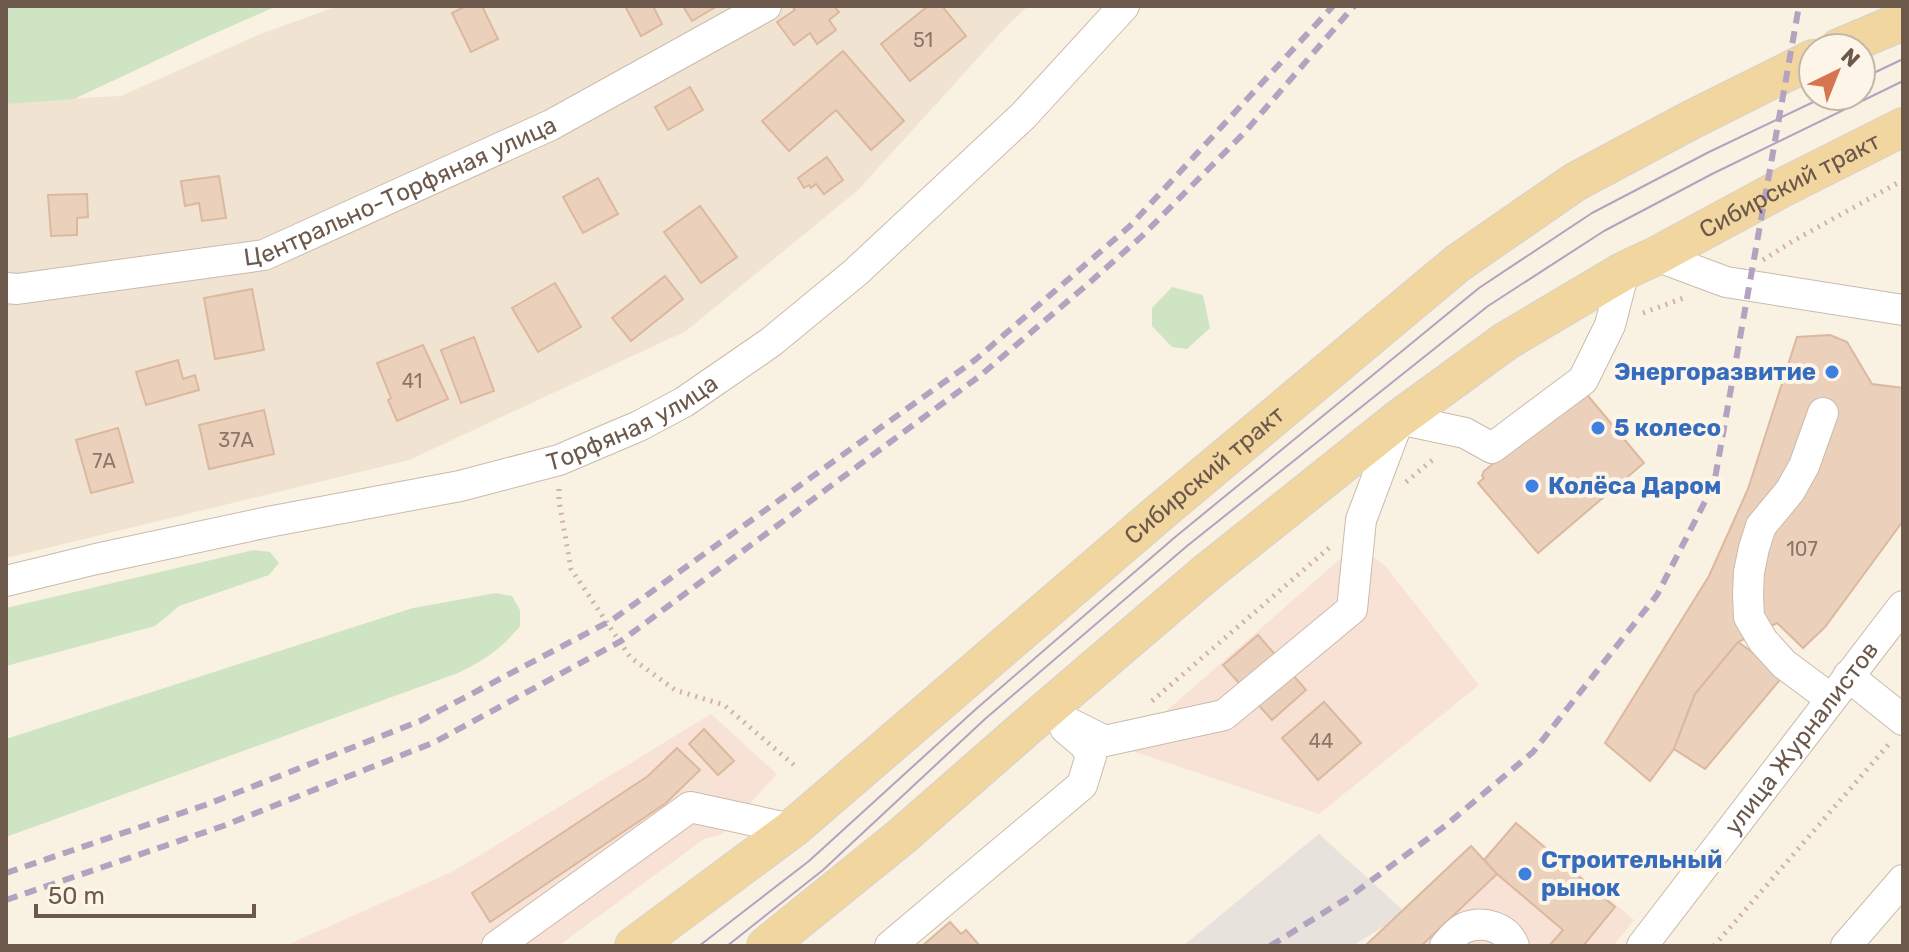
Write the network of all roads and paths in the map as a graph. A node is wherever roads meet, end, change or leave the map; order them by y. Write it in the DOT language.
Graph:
graph roads {
  1 [pos="766,6"];
  2 [pos="1124,6"];
  3 [pos="1903,21"];
  4 [pos="1877,32"];
  5 [pos="1797,67"];
  6 [pos="1903,127"];
  7 [pos="1640,263"];
  8 [pos="6,288"];
  9 [pos="1903,310"];
  10 [pos="1823,413"];
  11 [pos="1399,419"];
  12 [pos="559,460"];
  13 [pos="6,581"];
  14 [pos="1903,606"];
  15 [pos="1839,688"];
  16 [pos="1045,711"];
  17 [pos="1898,730"];
  18 [pos="795,766"];
  19 [pos="792,829"];
  20 [pos="1903,880"];
  21 [pos="497,946"];
  22 [pos="634,946"];
  23 [pos="766,946"];
  24 [pos="890,946"];
  25 [pos="1445,946"];
  26 [pos="1514,946"];
  27 [pos="1642,946"];
  28 [pos="1714,946"];
  29 [pos="1846,946"];
  1 -- 8 [label="street, Центрально-Торфяная улица"];
  2 -- 12 [label="street, Торфяная улица"];
  3 -- 4 [label="main road"];
  5 -- 19 [label="main road, Сибирский тракт"];
  6 -- 7 [label="main road, Сибирский тракт"];
  7 -- 9 [label="street"];
  7 -- 11 [label="main road, Сибирский тракт"];
  7 -- 11 [label="street"];
  10 -- 15 [label="street"];
  11 -- 16 [label="main road, Сибирский тракт"];
  11 -- 16 [label="street"];
  12 -- 13 [label="street, Торфяная улица"];
  12 -- 18 [label="path"];
  14 -- 15 [label="street, улица Журналистов"];
  15 -- 17 [label="street"];
  15 -- 27 [label="street, улица Журналистов"];
  16 -- 23 [label="main road, Сибирский тракт"];
  16 -- 24 [label="street"];
  17 -- 28 [label="path"];
  19 -- 21 [label="street"];
  19 -- 22 [label="main road, Сибирский тракт"];
  20 -- 29 [label="street"];
  25 -- 26 [label="street"];
}
